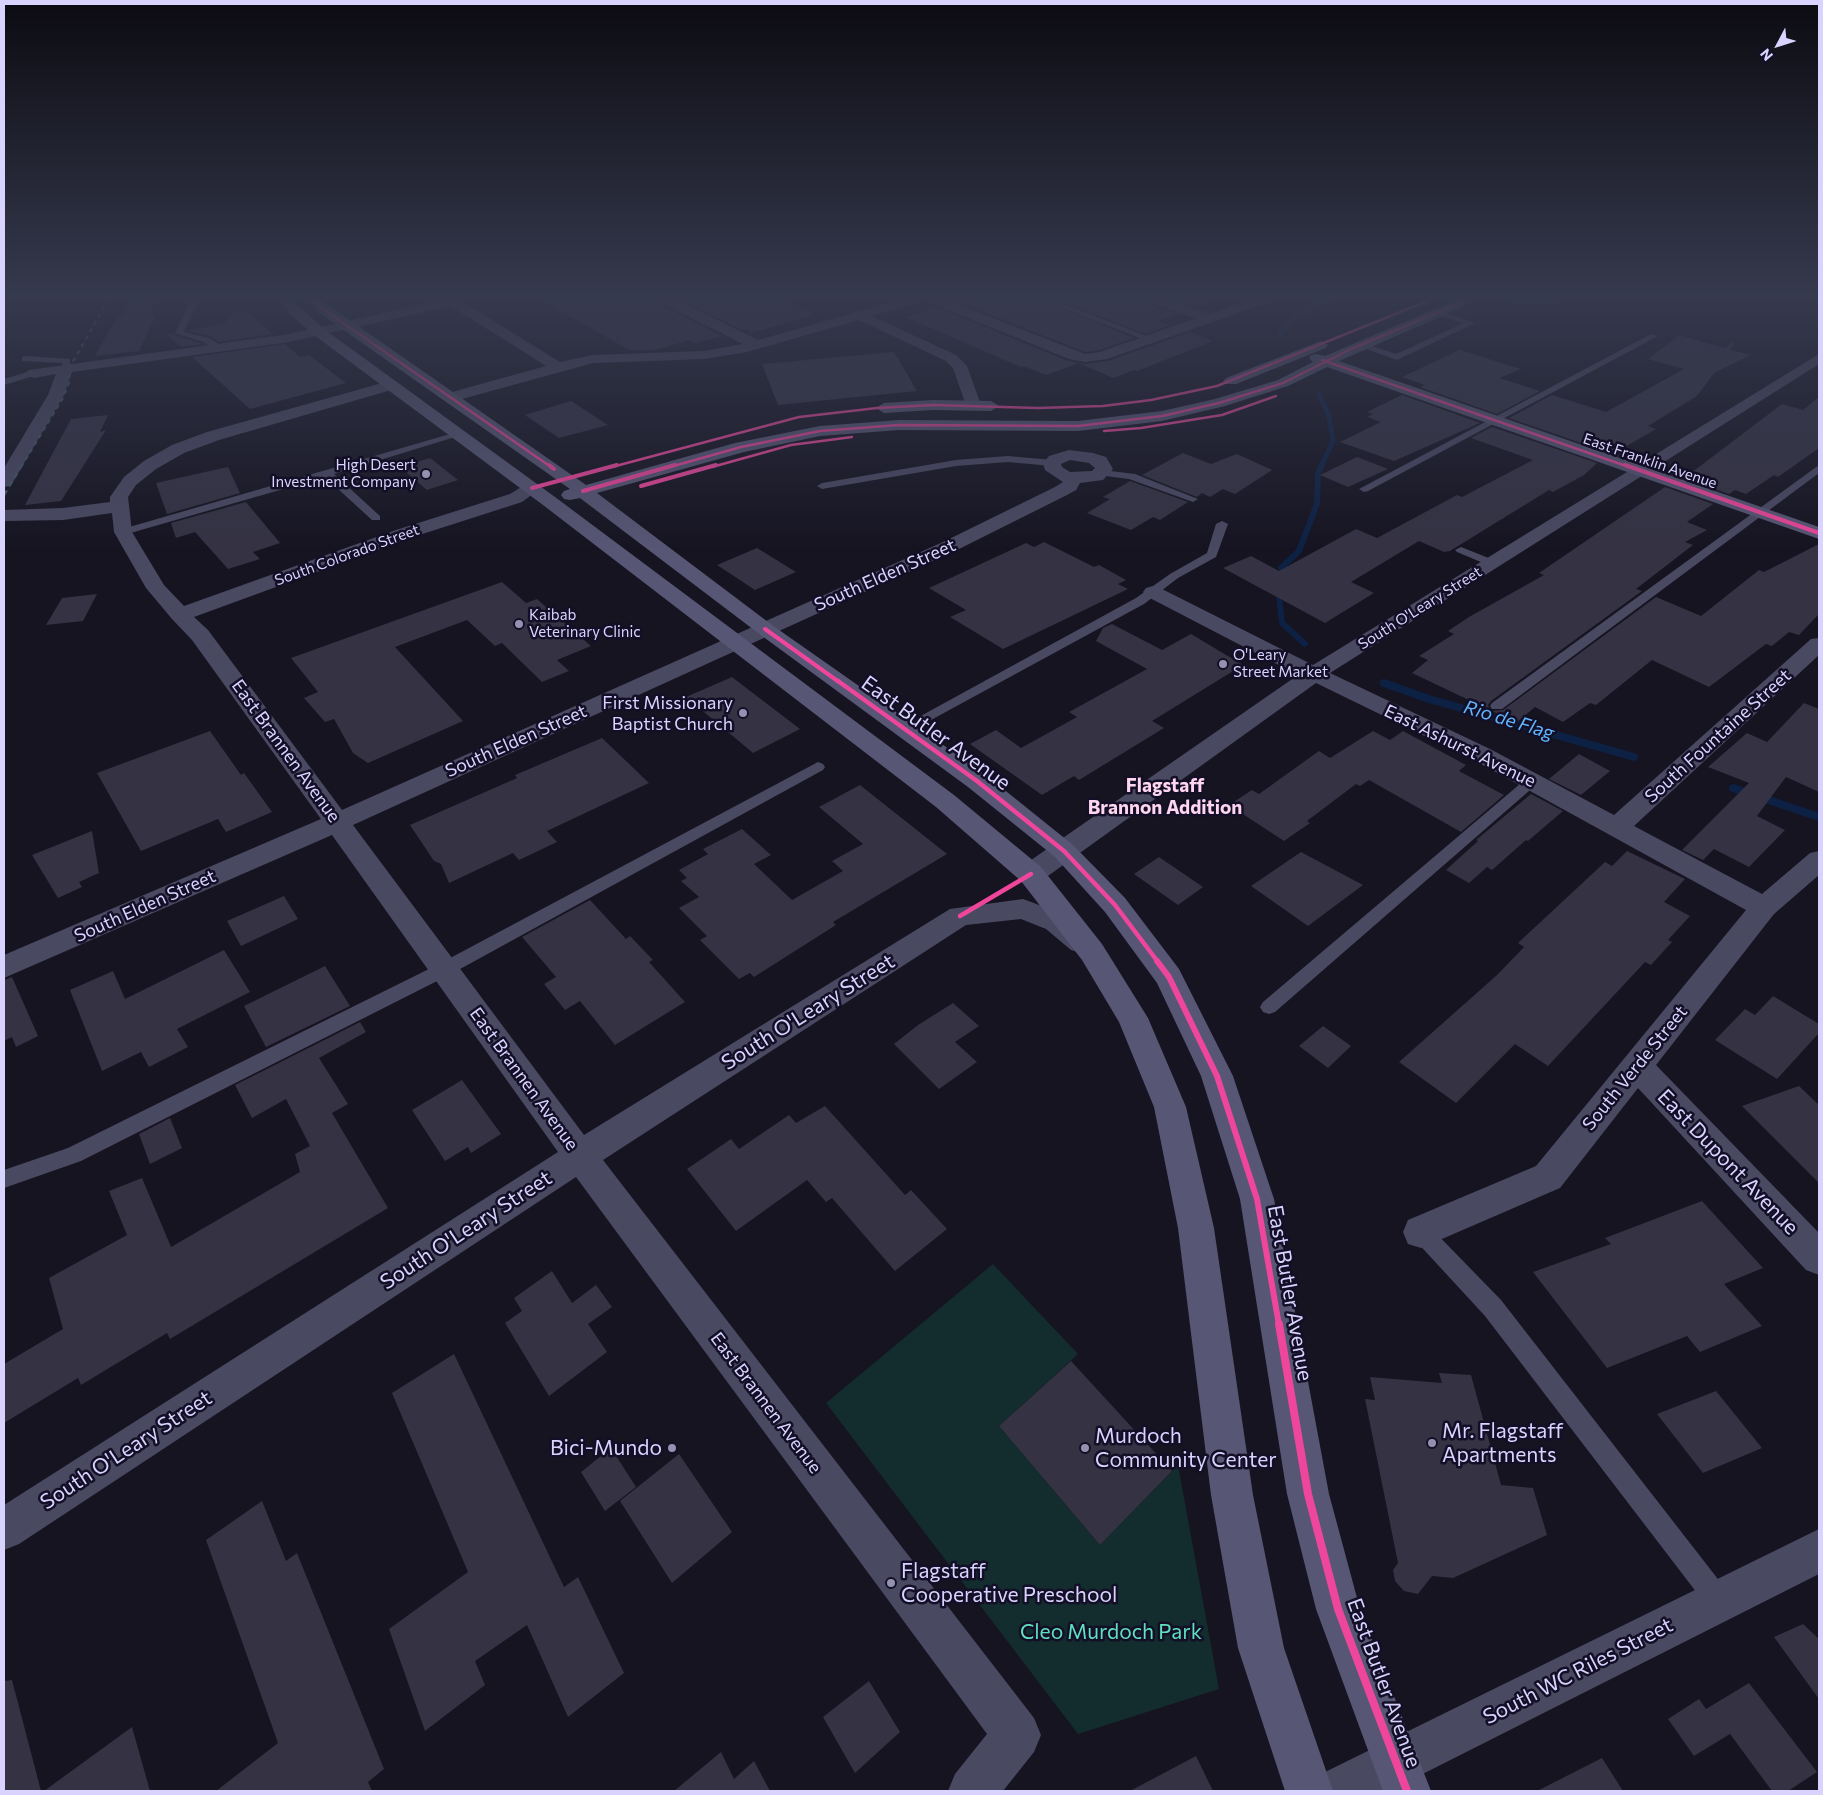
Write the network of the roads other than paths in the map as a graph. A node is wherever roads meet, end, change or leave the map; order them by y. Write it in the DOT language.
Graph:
graph roads {
  1 [pos="60,384"];
  2 [pos="432,384"];
  3 [pos="498,384"];
  4 [pos="966,384"];
  5 [pos="1223,384"];
  6 [pos="1281,384"];
  7 [pos="1391,384"];
  8 [pos="1564,384"];
  9 [pos="1778,384"];
  10 [pos="394,385"];
  11 [pos="451,397"];
  12 [pos="973,406"];
  13 [pos="1495,420"];
  14 [pos="820,431"];
  15 [pos="460,434"];
  16 [pos="1052,463"];
  17 [pos="1819,468"];
  18 [pos="1640,470"];
  19 [pos="327,473"];
  20 [pos="1102,473"];
  21 [pos="1074,478"];
  22 [pos="566,479"];
  23 [pos="4,482"];
  24 [pos="822,486"];
  25 [pos="1364,489"];
  26 [pos="583,491"];
  27 [pos="524,493"];
  28 [pos="1193,499"];
  29 [pos="549,501"];
  30 [pos="119,506"];
  31 [pos="1759,513"];
  32 [pos="4,515"];
  33 [pos="376,518"];
  34 [pos="1222,524"];
  35 [pos="123,532"];
  36 [pos="1819,533"];
  37 [pos="1461,550"];
  38 [pos="1492,563"];
  39 [pos="1153,592"];
  40 [pos="180,615"];
  41 [pos="750,636"];
  42 [pos="1819,644"];
  43 [pos="1314,674"];
  44 [pos="1497,706"];
  45 [pos="904,729"];
  46 [pos="818,767"];
  47 [pos="1532,782"];
  48 [pos="338,822"];
  49 [pos="1617,827"];
  50 [pos="1064,851"];
  51 [pos="1819,860"];
  52 [pos="1032,874"];
  53 [pos="1764,907"];
  54 [pos="1092,952"];
  55 [pos="4,968"];
  56 [pos="445,969"];
  57 [pos="1269,1008"];
  58 [pos="1636,1066"];
  59 [pos="580,1156"];
  60 [pos="4,1179"];
  61 [pos="1421,1232"];
  62 [pos="1819,1258"];
  63 [pos="4,1529"];
  64 [pos="1819,1551"];
  65 [pos="1719,1601"];
  66 [pos="1401,1776"];
  67 [pos="972,1791"];
  68 [pos="1309,1791"];
  69 [pos="1338,1791"];
  1 -- 23 [label="street"];
  2 -- 11 [label="main road, East Butler Avenue"];
  3 -- 11 [label="street"];
  4 -- 12 [label="street"];
  5 -- 12 [label="main road"];
  6 -- 14 [label="main road"];
  7 -- 13 [label="main road, East Franklin Avenue"];
  8 -- 13 [label="lane"];
  9 -- 18 [label="street, South O'Leary Street"];
  10 -- 15 [label="main road, East Butler Avenue"];
  10 -- 30 [label="street"];
  11 -- 22 [label="main road, East Butler Avenue"];
  12 -- 14 [label="main road"];
  12 -- 22 [label="main road"];
  13 -- 18 [label="main road, East Franklin Avenue"];
  13 -- 25 [label="lane"];
  14 -- 26 [label="main road"];
  15 -- 19 [label="lane"];
  15 -- 27 [label="main road, East Butler Avenue"];
  16 -- 20 [label="street"];
  16 -- 21 [label="street"];
  16 -- 24 [label="lane"];
  17 -- 31 [label="lane"];
  18 -- 31 [label="main road, East Franklin Avenue"];
  18 -- 38 [label="street, South O'Leary Street"];
  19 -- 33 [label="lane"];
  19 -- 35 [label="lane"];
  20 -- 21 [label="street"];
  20 -- 28 [label="lane"];
  21 -- 41 [label="street, South Elden Street"];
  22 -- 26 [label="main road, East Butler Avenue"];
  22 -- 27 [label="main road"];
  26 -- 29 [label="main road"];
  26 -- 41 [label="main road, East Butler Avenue"];
  27 -- 29 [label="main road, East Butler Avenue"];
  27 -- 40 [label="street, South Colorado Street"];
  29 -- 41 [label="main road, East Butler Avenue"];
  30 -- 32 [label="street"];
  30 -- 35 [label="street, East Brannen Avenue"];
  31 -- 36 [label="main road, East Franklin Avenue"];
  31 -- 44 [label="lane"];
  34 -- 39 [label="lane"];
  35 -- 40 [label="street, East Brannen Avenue"];
  37 -- 38 [label="lane"];
  38 -- 43 [label="street, South O'Leary Street"];
  39 -- 43 [label="street, East Ashurst Avenue"];
  39 -- 45 [label="lane"];
  40 -- 48 [label="street, East Brannen Avenue"];
  41 -- 45 [label="main road, East Butler Avenue"];
  41 -- 48 [label="street, South Elden Street"];
  41 -- 52 [label="main road, East Butler Avenue"];
  42 -- 49 [label="street, South Fountaine Street"];
  43 -- 47 [label="street, East Ashurst Avenue"];
  43 -- 50 [label="street, South O'Leary Street"];
  45 -- 50 [label="main road, East Butler Avenue"];
  46 -- 56 [label="lane"];
  47 -- 49 [label="street, East Ashurst Avenue"];
  47 -- 57 [label="lane"];
  48 -- 55 [label="street, South Elden Street"];
  48 -- 56 [label="street, East Brannen Avenue"];
  49 -- 53 [label="street, East Ashurst Avenue"];
  50 -- 52 [label="street, South O'Leary Street"];
  50 -- 66 [label="main road, East Butler Avenue"];
  51 -- 53 [label="street, South Verde Street"];
  52 -- 54 [label="main road, East Butler Avenue"];
  53 -- 58 [label="street, South Verde Street"];
  54 -- 59 [label="street, South O'Leary Street"];
  54 -- 68 [label="main road, East Butler Avenue"];
  56 -- 59 [label="street, East Brannen Avenue"];
  56 -- 60 [label="lane"];
  58 -- 61 [label="street, South Verde Street"];
  58 -- 62 [label="street, East Dupont Avenue"];
  59 -- 63 [label="street, South O'Leary Street"];
  59 -- 67 [label="street, East Brannen Avenue"];
  61 -- 65 [label="lane"];
  64 -- 65 [label="street, South WC Riles Street"];
  65 -- 66 [label="street, South WC Riles Street"];
  66 -- 69 [label="street, South WC Riles Street"];
}
